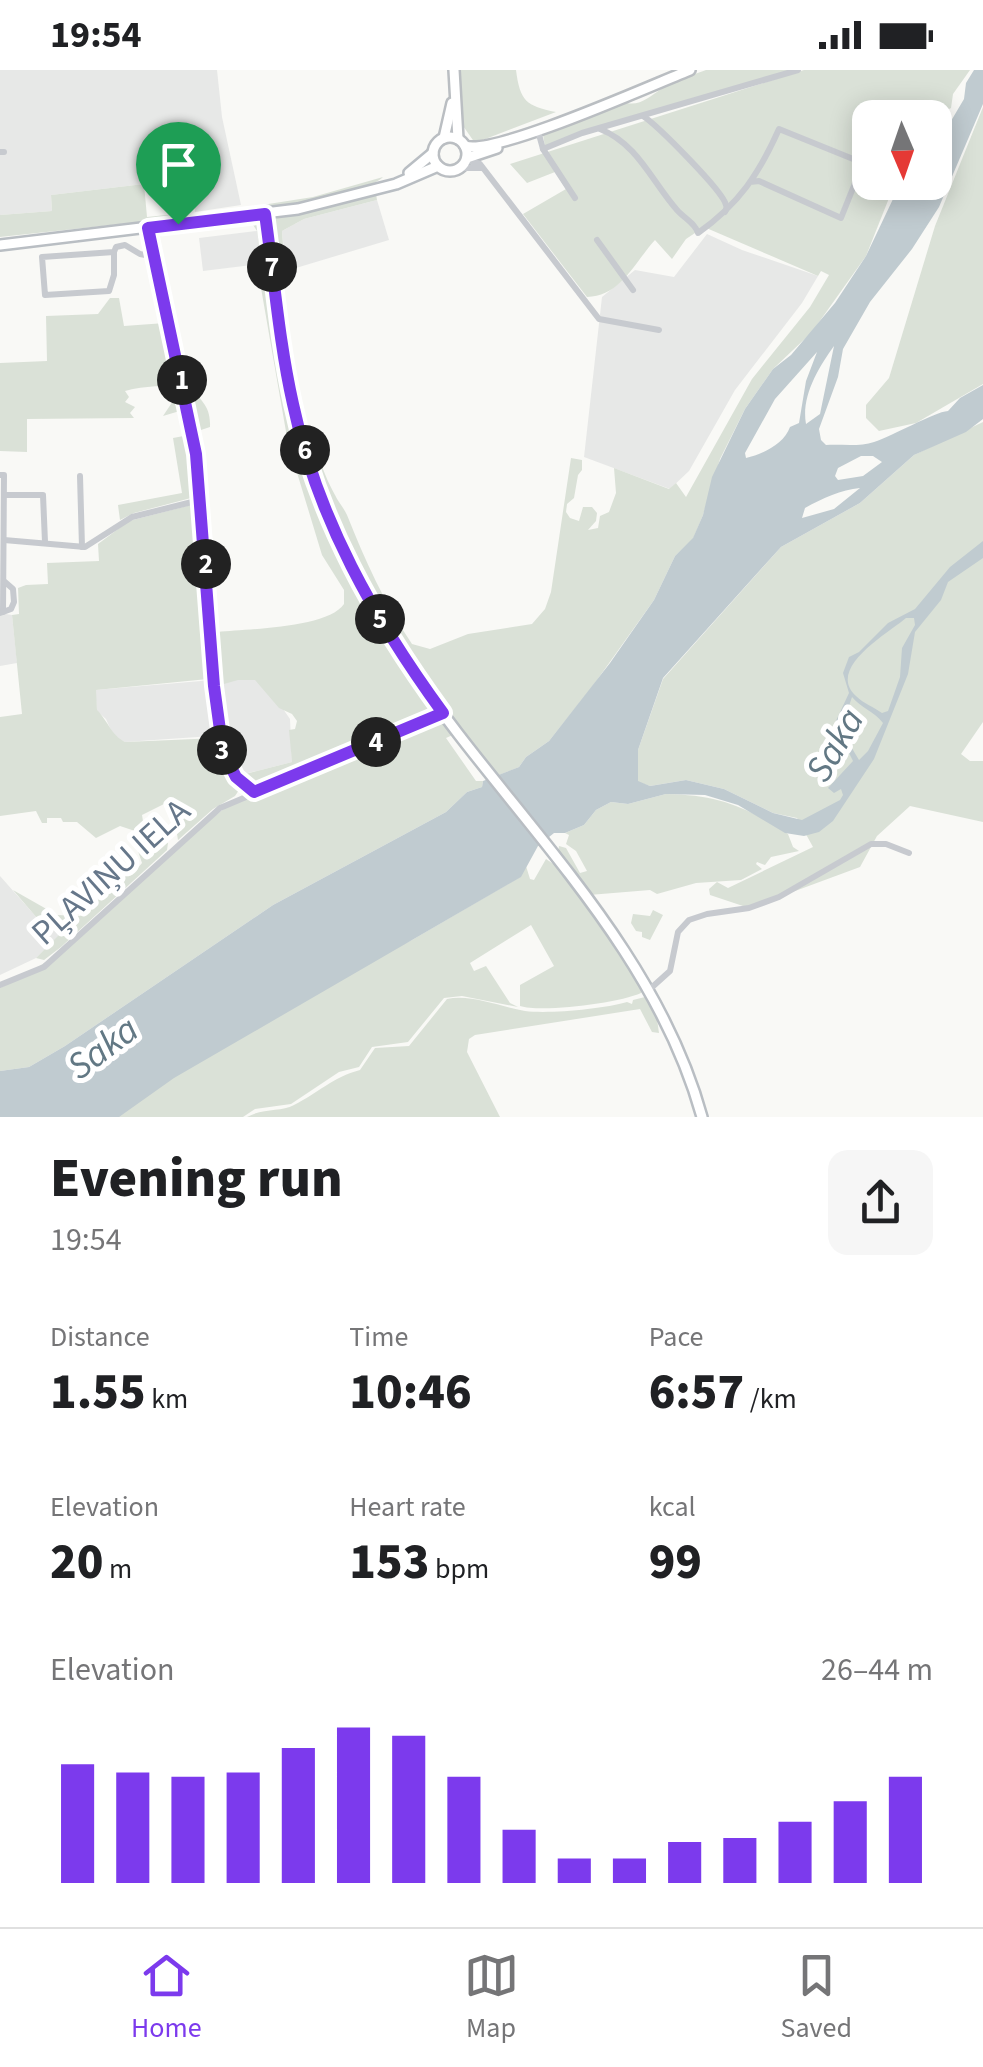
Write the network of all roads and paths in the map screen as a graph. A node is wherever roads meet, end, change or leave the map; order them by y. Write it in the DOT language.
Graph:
graph roads {
  1 [pos="454,70"];
  2 [pos="690,70"];
  3 [pos="798,70"];
  4 [pos="455,90"];
  5 [pos="644,116"];
  6 [pos="600,129"];
  7 [pos="537,130"];
  8 [pos="444,138"];
  9 [pos="517,138"];
  10 [pos="462,143"];
  11 [pos="543,149"];
  12 [pos="433,153"];
  13 [pos="464,162"];
  14 [pos="438,166"];
  15 [pos="750,182"];
  16 [pos="384,186"];
  17 [pos="575,198"];
  18 [pos="265,214"];
  19 [pos="724,214"];
  20 [pos="148,228"];
  21 [pos="597,240"];
  22 [pos="40,241"];
  23 [pos="0,245"];
  24 [pos="114,252"];
  25 [pos="152,256"];
  26 [pos="42,257"];
  27 [pos="633,290"];
  28 [pos="659,330"];
  29 [pos="0,475"];
  30 [pos="80,476"];
  31 [pos="4,495"];
  32 [pos="200,500"];
  33 [pos="4,540"];
  34 [pos="45,542"];
  35 [pos="82,547"];
  36 [pos="4,581"];
  37 [pos="2,591"];
  38 [pos="2,613"];
  39 [pos="443,713"];
  40 [pos="254,792"];
  41 [pos="910,853"];
  42 [pos="0,985"];
  43 [pos="650,989"];
  44 [pos="702,1117"];
  1 -- 4 [label="street"];
  2 -- 7 [label="street"];
  3 -- 5 [label="street"];
  4 -- 8 [label="street"];
  4 -- 10 [label="street"];
  5 -- 6 [label="street"];
  5 -- 19 [label="street"];
  6 -- 11 [label="street"];
  6 -- 19 [label="street"];
  7 -- 9 [label="street"];
  7 -- 11 [label="street"];
  8 -- 10 [label="street"];
  8 -- 12 [label="street"];
  9 -- 10 [label="street"];
  9 -- 13 [label="street"];
  10 -- 13 [label="street"];
  11 -- 17 [label="street"];
  12 -- 14 [label="street"];
  12 -- 16 [label="street"];
  13 -- 14 [label="street"];
  13 -- 28 [label="street"];
  14 -- 16 [label="street"];
  15 -- 15 [label="street"];
  15 -- 19 [label="street"];
  16 -- 18 [label="street"];
  18 -- 20 [label="street"];
  18 -- 39 [label="street"];
  20 -- 22 [label="street"];
  20 -- 25 [label="street"];
  21 -- 27 [label="street"];
  22 -- 23 [label="street"];
  22 -- 26 [label="street"];
  24 -- 25 [label="street"];
  24 -- 26 [label="street"];
  24 -- 26 [label="street"];
  25 -- 32 [label="street"];
  29 -- 31 [label="street"];
  30 -- 35 [label="street"];
  31 -- 33 [label="street"];
  31 -- 34 [label="street"];
  32 -- 35 [label="street"];
  32 -- 40 [label="street"];
  33 -- 34 [label="street"];
  33 -- 36 [label="street"];
  34 -- 35 [label="street"];
  36 -- 37 [label="street"];
  36 -- 38 [label="street"];
  37 -- 38 [label="street"];
  39 -- 40 [label="street, PĻAVIŅU IELA"];
  39 -- 43 [label="street"];
  40 -- 42 [label="street, PĻAVIŅU IELA"];
  41 -- 43 [label="street"];
  43 -- 44 [label="street"];
}
